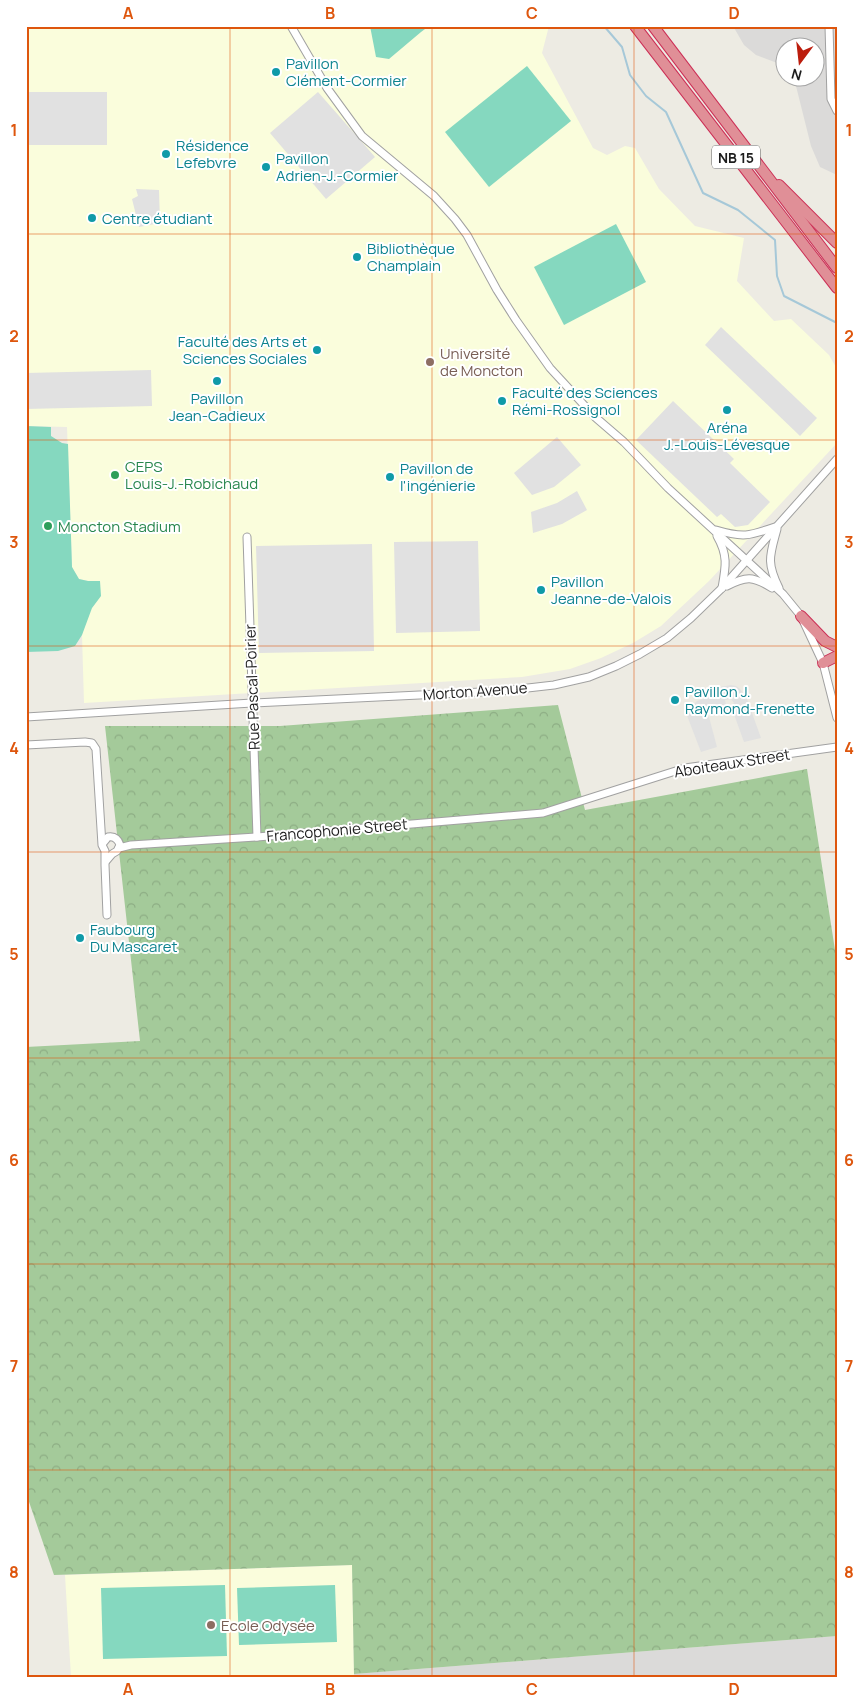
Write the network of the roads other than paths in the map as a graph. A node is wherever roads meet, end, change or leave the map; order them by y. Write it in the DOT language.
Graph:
graph roads {
  1 [pos="291,26"];
  2 [pos="635,26"];
  3 [pos="653,26"];
  4 [pos="829,26"];
  5 [pos="837,111"];
  6 [pos="757,164"];
  7 [pos="837,242"];
  8 [pos="837,268"];
  9 [pos="837,288"];
  10 [pos="837,459"];
  11 [pos="778,526"];
  12 [pos="712,529"];
  13 [pos="247,537"];
  14 [pos="747,560"];
  15 [pos="721,589"];
  16 [pos="783,594"];
  17 [pos="801,616"];
  18 [pos="837,647"];
  19 [pos="837,656"];
  20 [pos="823,663"];
  21 [pos="252,703"];
  22 [pos="26,717"];
  23 [pos="837,718"];
  24 [pos="26,744"];
  25 [pos="837,747"];
  26 [pos="543,813"];
  27 [pos="258,837"];
  28 [pos="104,838"];
  29 [pos="119,845"];
  30 [pos="109,852"];
  31 [pos="107,915"];
  1 -- 12 [label="street"];
  2 -- 9 [label="highway, NB 15"];
  3 -- 6 [label="highway, NB 15"];
  4 -- 5 [label="street"];
  6 -- 7 [label="highway"];
  6 -- 8 [label="highway, NB 15"];
  10 -- 11 [label="street, Morton Avenue"];
  11 -- 12 [label="street"];
  11 -- 14 [label="street, Morton Avenue"];
  11 -- 16 [label="street"];
  12 -- 14 [label="street"];
  12 -- 15 [label="street"];
  13 -- 21 [label="street, Rue Pascal-Poirier"];
  14 -- 15 [label="street, Morton Avenue"];
  14 -- 16 [label="street"];
  15 -- 16 [label="street"];
  15 -- 21 [label="street, Morton Avenue"];
  16 -- 17 [label="street"];
  17 -- 18 [label="highway"];
  17 -- 20 [label="street"];
  19 -- 20 [label="highway"];
  20 -- 23 [label="street"];
  21 -- 22 [label="street, Morton Avenue"];
  21 -- 27 [label="street, Rue Pascal-Poirier"];
  24 -- 28 [label="street"];
  25 -- 26 [label="street, Aboiteaux Street"];
  26 -- 27 [label="street, Francophonie Street"];
  27 -- 29 [label="street, Francophonie Street"];
  28 -- 29 [label="street"];
  28 -- 30 [label="street"];
  29 -- 30 [label="street"];
  30 -- 31 [label="street"];
}
